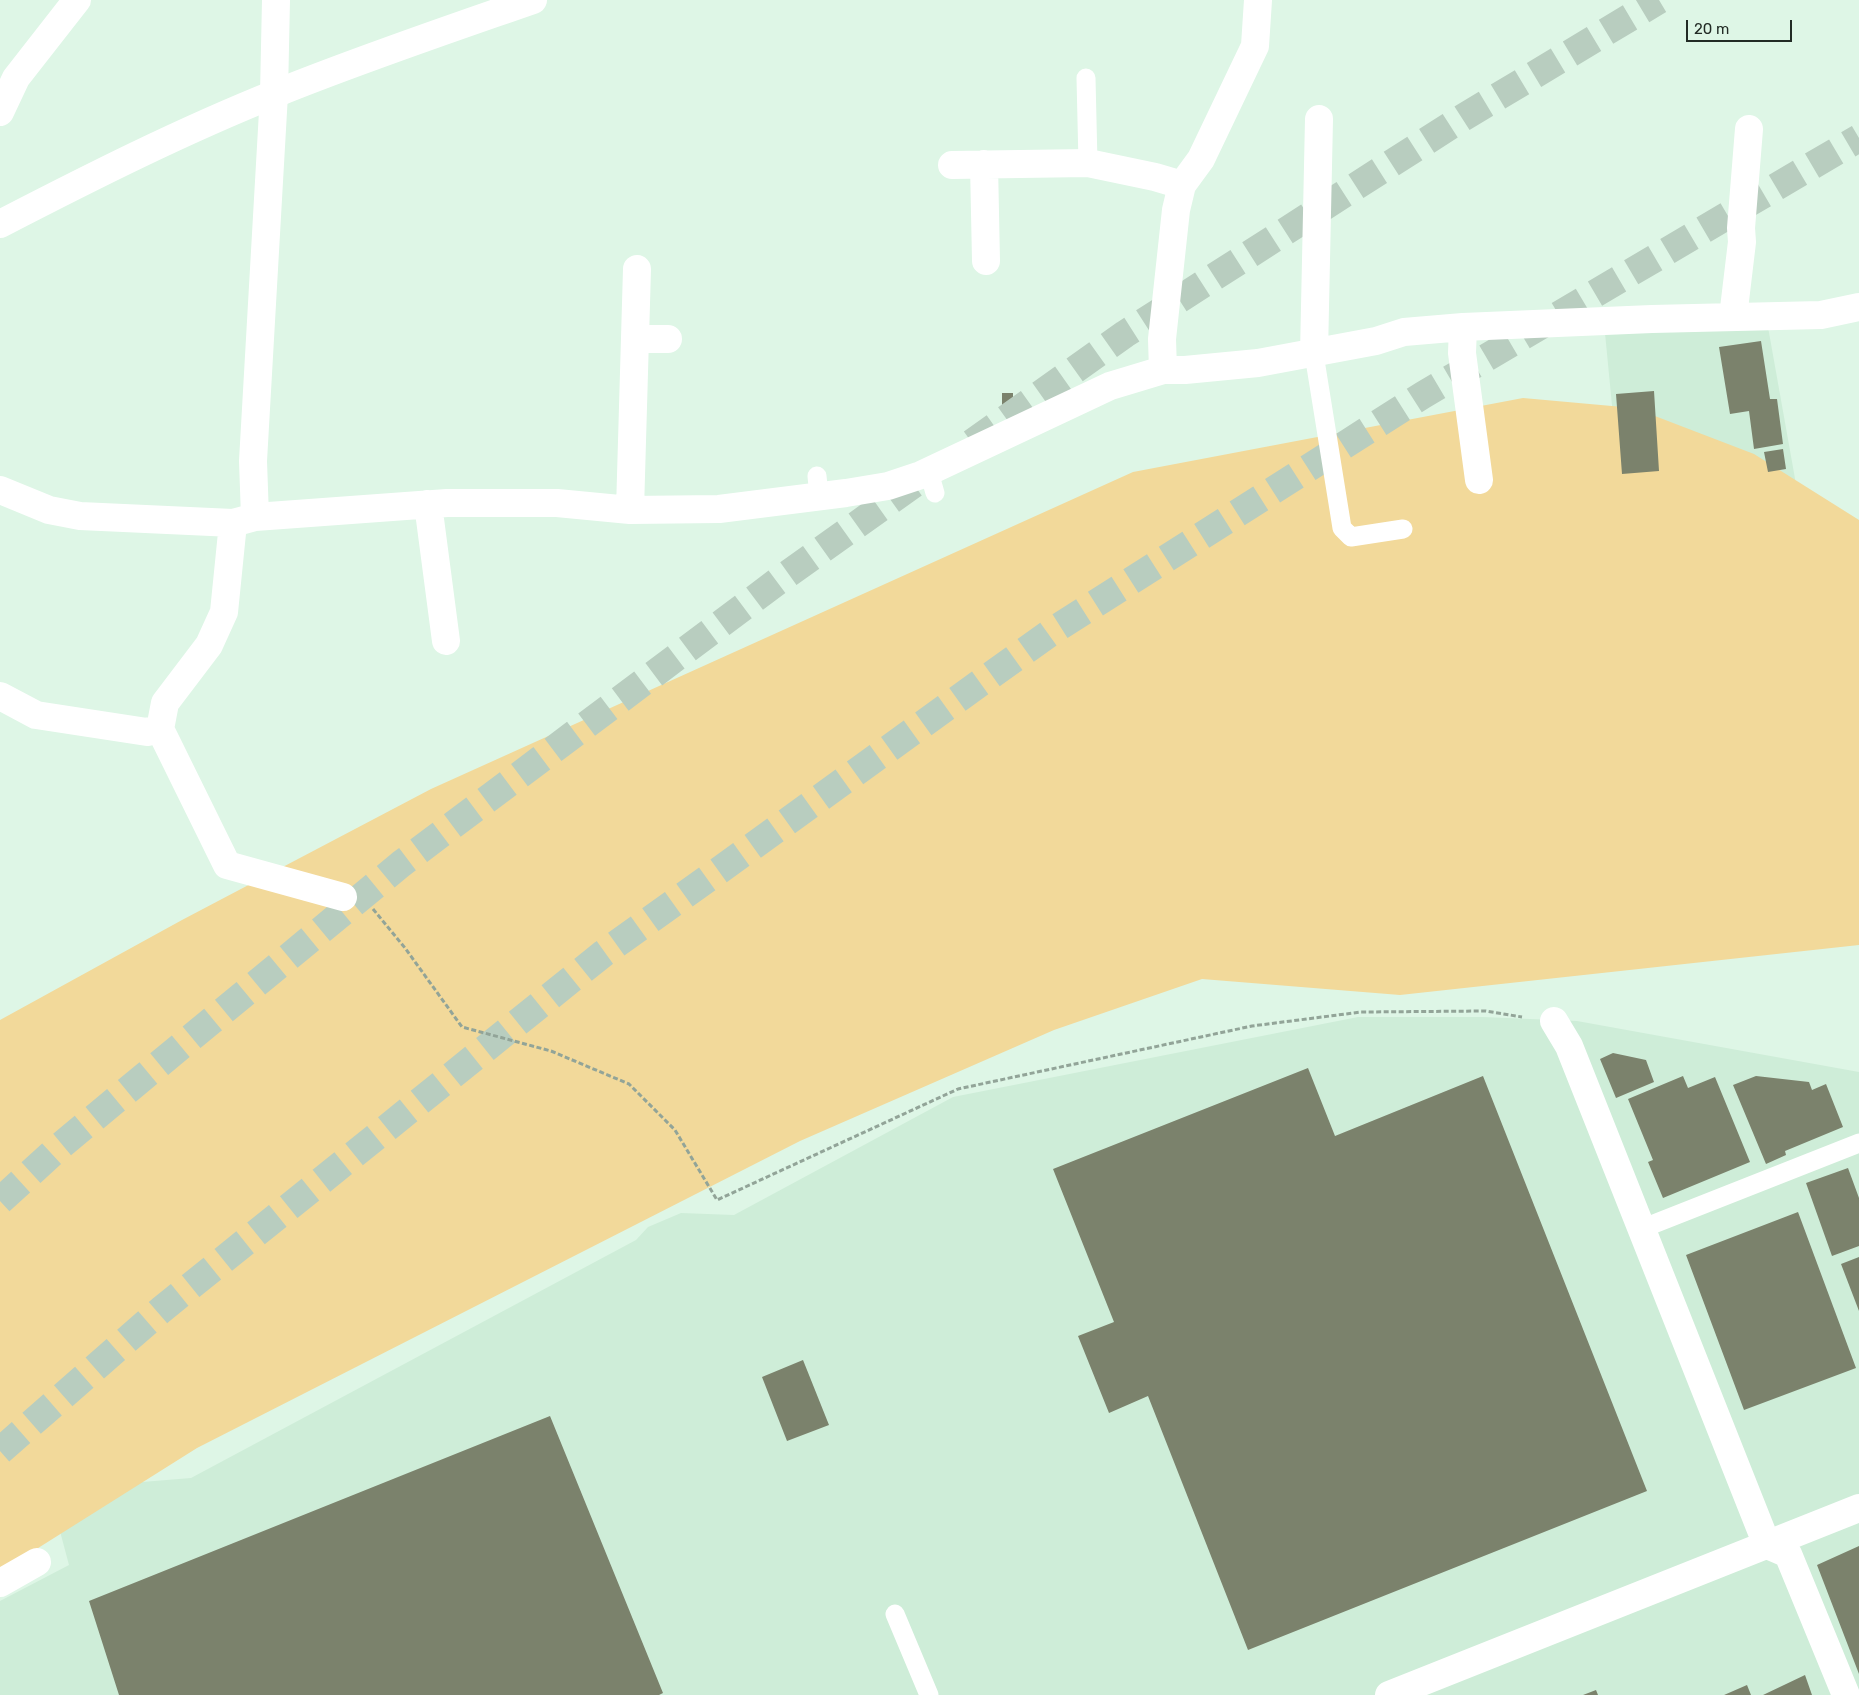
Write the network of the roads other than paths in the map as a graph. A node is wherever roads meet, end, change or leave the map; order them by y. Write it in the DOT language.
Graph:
graph roads {
  1 [pos="76,0"];
  2 [pos="276,0"];
  3 [pos="533,0"];
  4 [pos="1258,0"];
  5 [pos="1086,78"];
  6 [pos="274,94"];
  7 [pos="0,112"];
  8 [pos="1319,119"];
  9 [pos="1749,129"];
  10 [pos="1088,163"];
  11 [pos="984,164"];
  12 [pos="952,165"];
  13 [pos="1182,185"];
  14 [pos="0,224"];
  15 [pos="986,260"];
  16 [pos="637,269"];
  17 [pos="1859,307"];
  18 [pos="1733,317"];
  19 [pos="1463,327"];
  20 [pos="634,339"];
  21 [pos="668,340"];
  22 [pos="1314,354"];
  23 [pos="1163,370"];
  24 [pos="1479,480"];
  25 [pos="0,490"];
  26 [pos="428,504"];
  27 [pos="630,510"];
  28 [pos="244,520"];
  29 [pos="1403,529"];
  30 [pos="446,641"];
  31 [pos="0,696"];
  32 [pos="160,729"];
  33 [pos="343,898"];
  34 [pos="1554,1021"];
  35 [pos="1859,1143"];
  36 [pos="1642,1229"];
  37 [pos="1859,1508"];
  38 [pos="1767,1545"];
  39 [pos="37,1562"];
  40 [pos="0,1583"];
  41 [pos="895,1614"];
  42 [pos="929,1695"];
  43 [pos="1390,1695"];
  44 [pos="1846,1695"];
  1 -- 7 [label="street"];
  2 -- 6 [label="street"];
  3 -- 6 [label="street"];
  4 -- 13 [label="street"];
  5 -- 10 [label="lane"];
  6 -- 14 [label="street"];
  6 -- 28 [label="street"];
  8 -- 22 [label="street"];
  9 -- 18 [label="street"];
  10 -- 11 [label="street"];
  10 -- 13 [label="street"];
  11 -- 12 [label="street"];
  11 -- 15 [label="street"];
  13 -- 23 [label="street"];
  16 -- 20 [label="street"];
  17 -- 18 [label="street"];
  18 -- 19 [label="street"];
  19 -- 22 [label="street"];
  19 -- 24 [label="street"];
  20 -- 21 [label="street"];
  20 -- 27 [label="street"];
  22 -- 23 [label="street"];
  22 -- 29 [label="lane"];
  23 -- 27 [label="street"];
  25 -- 28 [label="street"];
  26 -- 27 [label="street"];
  26 -- 28 [label="street"];
  26 -- 30 [label="street"];
  28 -- 32 [label="street"];
  31 -- 32 [label="street"];
  32 -- 33 [label="street"];
  34 -- 36 [label="street"];
  35 -- 36 [label="lane"];
  36 -- 38 [label="street"];
  37 -- 38 [label="street"];
  38 -- 43 [label="street"];
  38 -- 44 [label="street"];
  39 -- 40 [label="street"];
  41 -- 42 [label="lane"];
}
